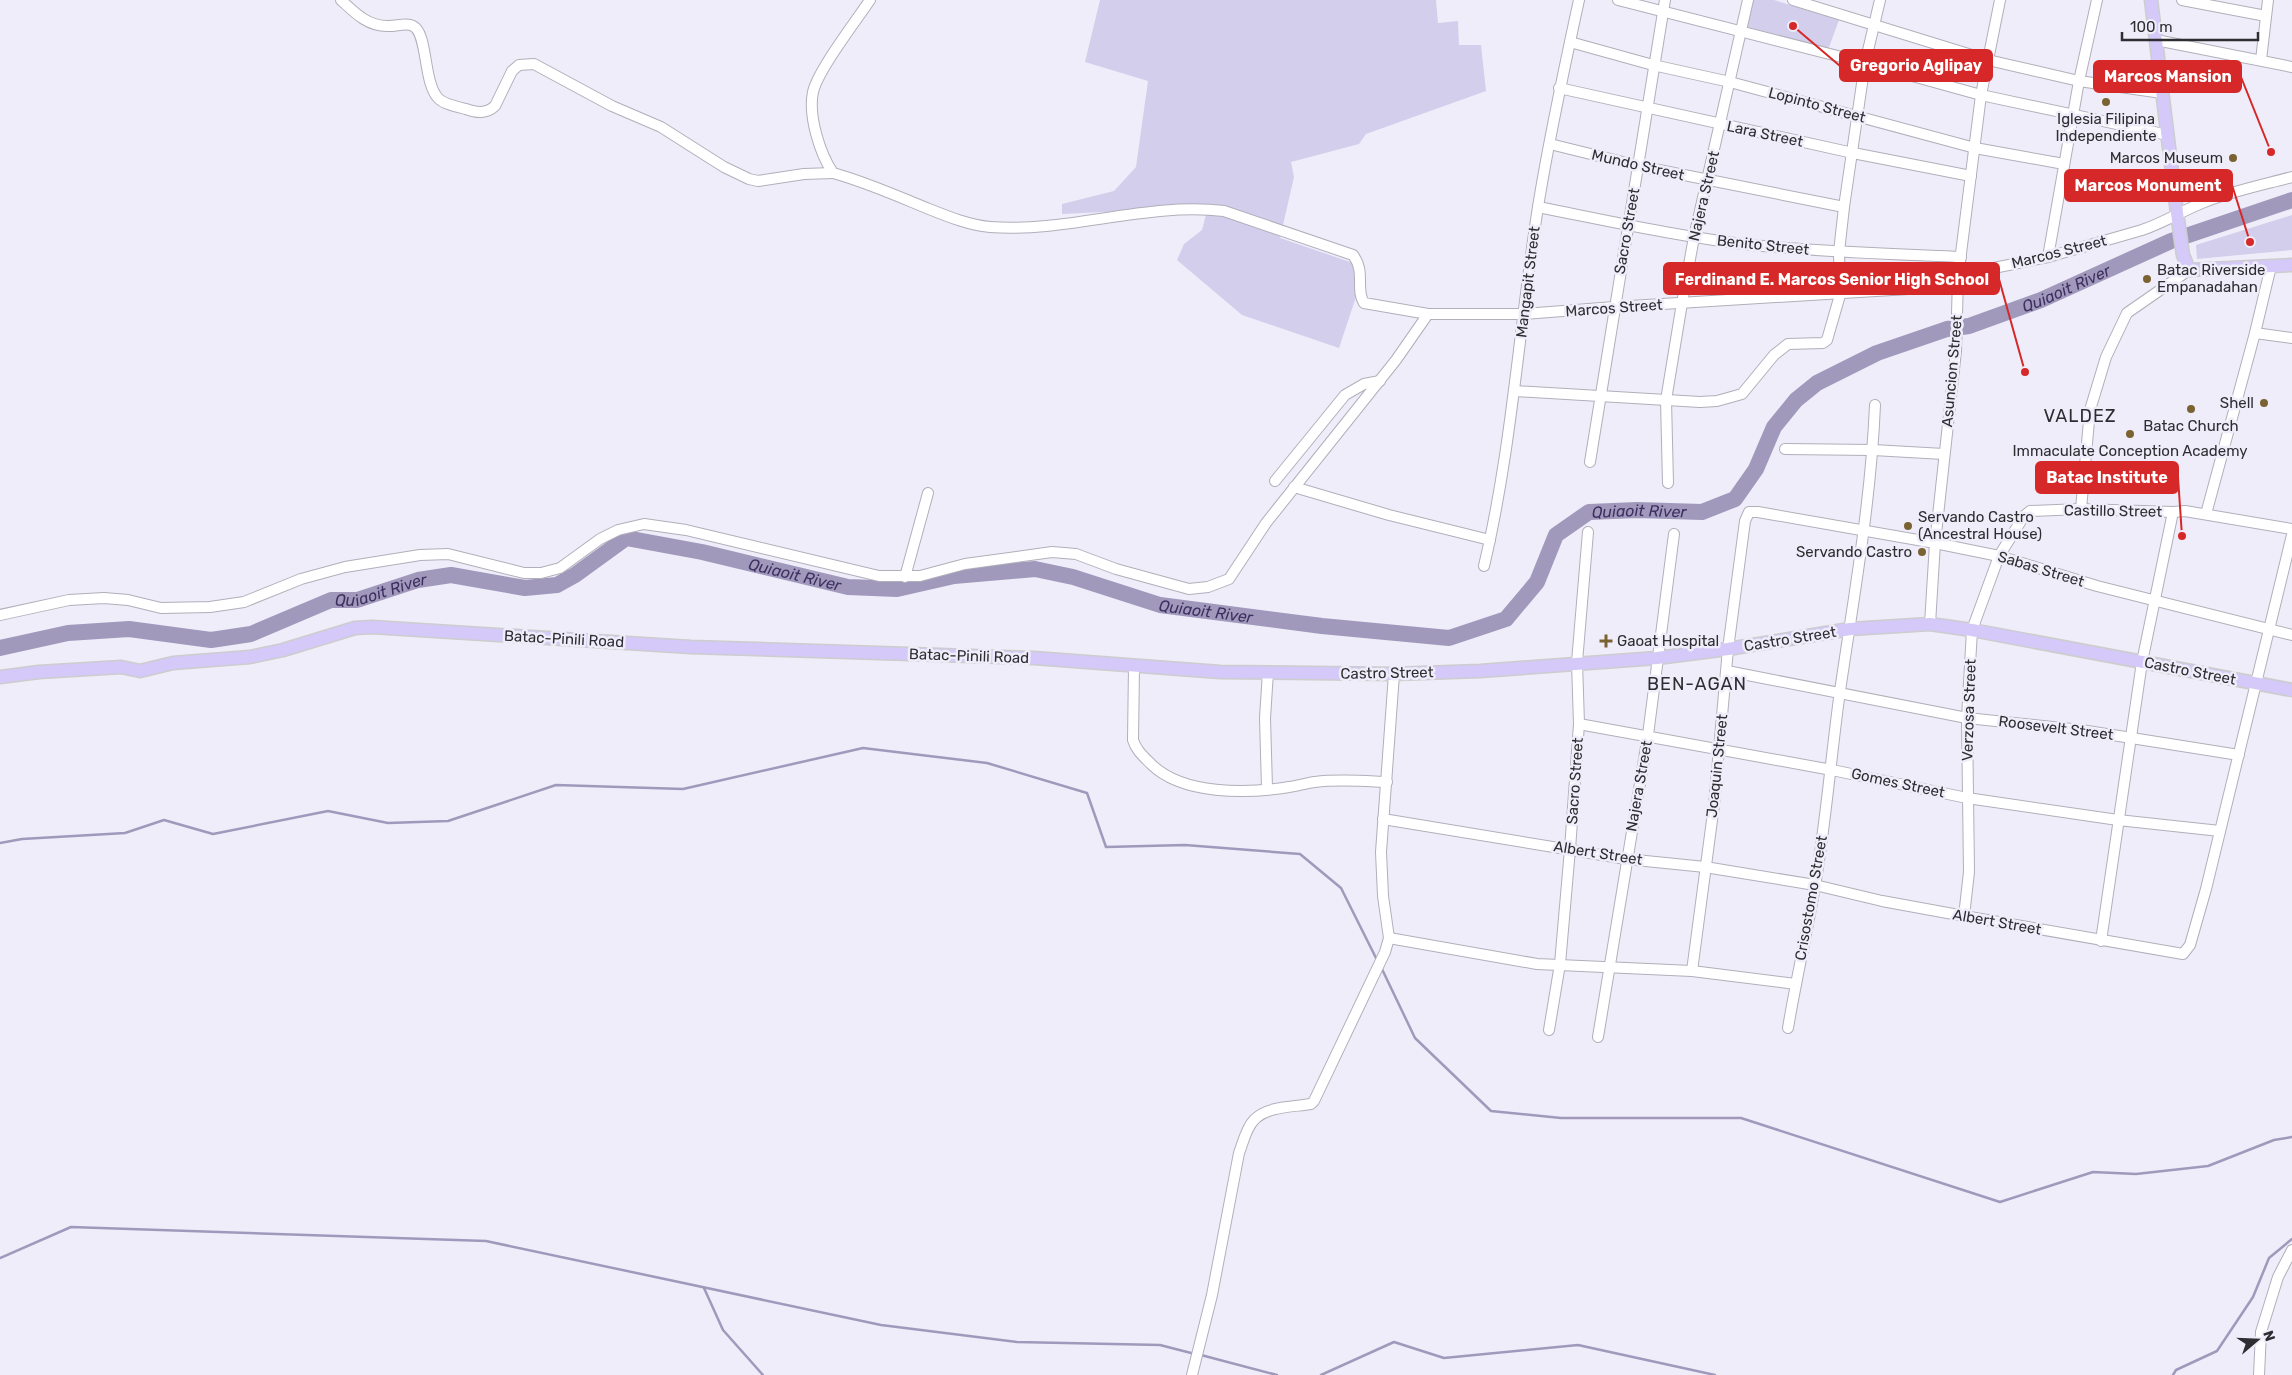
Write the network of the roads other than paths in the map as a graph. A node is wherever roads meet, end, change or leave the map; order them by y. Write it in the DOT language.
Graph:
graph roads {
  1 [pos="341,0"];
  2 [pos="870,0"];
  3 [pos="1579,0"];
  4 [pos="1618,0"];
  5 [pos="1665,0"];
  6 [pos="1748,0"];
  7 [pos="1793,0"];
  8 [pos="1880,0"];
  9 [pos="2000,0"];
  10 [pos="2097,0"];
  11 [pos="2151,0"];
  12 [pos="2182,0"];
  13 [pos="2268,0"];
  14 [pos="1663,11"];
  15 [pos="2266,16"];
  16 [pos="1874,24"];
  17 [pos="1740,32"];
  18 [pos="2156,40"];
  19 [pos="1570,42"];
  20 [pos="1988,60"];
  21 [pos="2261,60"];
  22 [pos="1865,63"];
  23 [pos="1653,65"];
  24 [pos="2292,67"];
  25 [pos="2079,81"];
  26 [pos="1730,82"];
  27 [pos="1559,88"];
  28 [pos="2162,93"];
  29 [pos="1981,96"];
  30 [pos="1646,108"];
  31 [pos="1857,116"];
  32 [pos="2073,116"];
  33 [pos="1720,124"];
  34 [pos="2168,135"];
  35 [pos="1550,144"];
  36 [pos="1975,148"];
  37 [pos="1853,153"];
  38 [pos="2064,164"];
  39 [pos="1639,166"];
  40 [pos="833,173"];
  41 [pos="1972,176"];
  42 [pos="2292,177"];
  43 [pos="1708,180"];
  44 [pos="1538,207"];
  45 [pos="1844,207"];
  46 [pos="2178,218"];
  47 [pos="1628,224"];
  48 [pos="1694,237"];
  49 [pos="1839,252"];
  50 [pos="2048,256"];
  51 [pos="1961,257"];
  52 [pos="2292,265"];
  53 [pos="2271,266"];
  54 [pos="2189,270"];
  55 [pos="1958,278"];
  56 [pos="1840,295"];
  57 [pos="1682,303"];
  58 [pos="1614,307"];
  59 [pos="1428,314"];
  60 [pos="1524,314"];
  61 [pos="2255,334"];
  62 [pos="2292,338"];
  63 [pos="1380,381"];
  64 [pos="1515,391"];
  65 [pos="1600,396"];
  66 [pos="1666,400"];
  67 [pos="1875,405"];
  68 [pos="1785,449"];
  69 [pos="1873,450"];
  70 [pos="1944,454"];
  71 [pos="1590,462"];
  72 [pos="1275,481"];
  73 [pos="1668,483"];
  74 [pos="1294,487"];
  75 [pos="928,493"];
  76 [pos="2081,508"];
  77 [pos="1758,512"];
  78 [pos="2173,512"];
  79 [pos="2206,514"];
  80 [pos="2024,516"];
  81 [pos="2292,529"];
  82 [pos="1865,530"];
  83 [pos="1588,532"];
  84 [pos="1674,534"];
  85 [pos="2292,535"];
  86 [pos="1490,540"];
  87 [pos="1935,543"];
  88 [pos="1999,556"];
  89 [pos="1484,566"];
  90 [pos="905,577"];
  91 [pos="2154,599"];
  92 [pos="0,615"];
  93 [pos="1930,624"];
  94 [pos="1850,629"];
  95 [pos="2268,629"];
  96 [pos="1972,630"];
  97 [pos="2292,635"];
  98 [pos="1728,649"];
  99 [pos="1657,658"];
  100 [pos="1576,662"];
  101 [pos="2142,662"];
  102 [pos="1134,666"];
  103 [pos="1268,672"];
  104 [pos="1726,672"];
  105 [pos="1394,674"];
  106 [pos="0,676"];
  107 [pos="2256,684"];
  108 [pos="2292,690"];
  109 [pos="1840,692"];
  110 [pos="1966,718"];
  111 [pos="1579,724"];
  112 [pos="1648,735"];
  113 [pos="2131,738"];
  114 [pos="1719,750"];
  115 [pos="2239,756"];
  116 [pos="1832,770"];
  117 [pos="1388,782"];
  118 [pos="1267,788"];
  119 [pos="1967,798"];
  120 [pos="1383,819"];
  121 [pos="2118,820"];
  122 [pos="2220,831"];
  123 [pos="1570,849"];
  124 [pos="1626,859"];
  125 [pos="1705,867"];
  126 [pos="1815,885"];
  127 [pos="1964,916"];
  128 [pos="1389,938"];
  129 [pos="2101,941"];
  130 [pos="1560,964"];
  131 [pos="1610,966"];
  132 [pos="1692,971"];
  133 [pos="1796,984"];
  134 [pos="1788,1028"];
  135 [pos="1549,1030"];
  136 [pos="1598,1037"];
  137 [pos="2292,1250"];
  138 [pos="1192,1375"];
  139 [pos="2259,1375"];
  1 -- 40 [label="street"];
  2 -- 40 [label="street"];
  3 -- 19 [label="street, Mangapit Street"];
  4 -- 14 [label="street"];
  5 -- 14 [label="street, Sacro Street"];
  6 -- 17 [label="street, Najera Street"];
  7 -- 16 [label="street"];
  8 -- 16 [label="street"];
  9 -- 20 [label="street, Asuncion Street"];
  10 -- 25 [label="street"];
  11 -- 18 [label="main road"];
  12 -- 15 [label="street"];
  13 -- 15 [label="street"];
  14 -- 17 [label="street"];
  14 -- 23 [label="street, Sacro Street"];
  15 -- 21 [label="street"];
  16 -- 20 [label="street"];
  16 -- 22 [label="street"];
  17 -- 22 [label="street"];
  17 -- 26 [label="street, Najera Street"];
  18 -- 21 [label="street"];
  18 -- 28 [label="main road"];
  19 -- 23 [label="street, Lopinto Street"];
  19 -- 27 [label="street, Mangapit Street"];
  20 -- 25 [label="street"];
  20 -- 29 [label="street, Asuncion Street"];
  21 -- 24 [label="street"];
  22 -- 29 [label="street"];
  22 -- 31 [label="street"];
  23 -- 26 [label="street, Lopinto Street"];
  23 -- 30 [label="street, Sacro Street"];
  25 -- 28 [label="street"];
  25 -- 32 [label="street"];
  26 -- 31 [label="street, Lopinto Street"];
  26 -- 33 [label="street, Najera Street"];
  27 -- 30 [label="street, Lara Street"];
  27 -- 35 [label="street, Mangapit Street"];
  28 -- 34 [label="main road"];
  29 -- 32 [label="street"];
  29 -- 36 [label="street, Asuncion Street"];
  30 -- 33 [label="street, Lara Street"];
  30 -- 39 [label="street, Sacro Street"];
  31 -- 36 [label="street, Lopinto Street"];
  31 -- 37 [label="street"];
  32 -- 34 [label="street"];
  32 -- 38 [label="street"];
  33 -- 37 [label="street, Lara Street"];
  33 -- 43 [label="street, Najera Street"];
  34 -- 46 [label="main road"];
  35 -- 39 [label="street, Mundo Street"];
  35 -- 44 [label="street, Mangapit Street"];
  36 -- 38 [label="street, Lopinto Street"];
  36 -- 41 [label="street, Asuncion Street"];
  37 -- 41 [label="street, Lara Street"];
  37 -- 45 [label="street"];
  38 -- 50 [label="street"];
  39 -- 43 [label="street, Mundo Street"];
  39 -- 47 [label="street, Sacro Street"];
  40 -- 59 [label="street, Marcos Street"];
  41 -- 51 [label="street, Asuncion Street"];
  42 -- 46 [label="street, Marcos Street"];
  43 -- 45 [label="street, Mundo Street"];
  43 -- 48 [label="street, Najera Street"];
  44 -- 47 [label="street, Benito Street"];
  44 -- 60 [label="street, Mangapit Street"];
  45 -- 49 [label="street"];
  46 -- 50 [label="street, Marcos Street"];
  46 -- 54 [label="main road"];
  47 -- 48 [label="street, Benito Street"];
  47 -- 58 [label="street, Sacro Street"];
  48 -- 49 [label="street, Benito Street"];
  48 -- 57 [label="street, Najera Street"];
  49 -- 51 [label="street, Benito Street"];
  49 -- 56 [label="street"];
  50 -- 55 [label="street, Marcos Street"];
  51 -- 55 [label="street, Asuncion Street"];
  52 -- 53 [label="main road"];
  53 -- 54 [label="main road"];
  53 -- 61 [label="street"];
  54 -- 76 [label="street"];
  55 -- 56 [label="street, Marcos Street"];
  55 -- 70 [label="street, Asuncion Street"];
  56 -- 57 [label="street, Marcos Street"];
  56 -- 66 [label="street"];
  57 -- 58 [label="street, Marcos Street"];
  57 -- 66 [label="street, Najera Street"];
  58 -- 60 [label="street, Marcos Street"];
  58 -- 65 [label="street, Sacro Street"];
  59 -- 60 [label="street, Marcos Street"];
  59 -- 63 [label="street"];
  60 -- 64 [label="street, Mangapit Street"];
  61 -- 62 [label="street"];
  61 -- 79 [label="street"];
  63 -- 72 [label="street"];
  63 -- 74 [label="street"];
  64 -- 65 [label="street"];
  64 -- 86 [label="street, Mangapit Street"];
  65 -- 66 [label="street"];
  65 -- 71 [label="street, Sacro Street"];
  66 -- 73 [label="street, Najera Street"];
  67 -- 69 [label="street, Crisostomo Street"];
  68 -- 69 [label="street"];
  69 -- 70 [label="street"];
  69 -- 82 [label="street, Crisostomo Street"];
  70 -- 87 [label="street, Asuncion Street"];
  74 -- 86 [label="street"];
  74 -- 90 [label="street"];
  75 -- 90 [label="street"];
  76 -- 78 [label="street, Castillo Street"];
  76 -- 80 [label="street, Castillo Street"];
  77 -- 82 [label="street, Sabas Street"];
  77 -- 98 [label="street, Joaquin Street"];
  78 -- 79 [label="street, Castillo Street"];
  78 -- 91 [label="street"];
  79 -- 81 [label="street, Castillo Street"];
  80 -- 88 [label="street, Verzosa Street"];
  82 -- 87 [label="street, Sabas Street"];
  82 -- 94 [label="street, Crisostomo Street"];
  83 -- 100 [label="street, Sacro Street"];
  84 -- 99 [label="street, Najera Street"];
  85 -- 95 [label="street, Albert Street"];
  86 -- 89 [label="street, Mangapit Street"];
  87 -- 88 [label="street, Sabas Street"];
  87 -- 93 [label="street, Asuncion Street"];
  88 -- 91 [label="street, Sabas Street"];
  88 -- 96 [label="street, Verzosa Street"];
  90 -- 92 [label="street"];
  91 -- 95 [label="street, Sabas Street"];
  91 -- 101 [label="street"];
  93 -- 94 [label="main road, Castro Street"];
  93 -- 96 [label="main road, Castro Street"];
  94 -- 98 [label="main road, Castro Street"];
  94 -- 109 [label="street, Crisostomo Street"];
  95 -- 97 [label="street, Sabas Street"];
  95 -- 107 [label="street, Albert Street"];
  96 -- 101 [label="main road, Castro Street"];
  96 -- 110 [label="street, Verzosa Street"];
  98 -- 99 [label="main road, Castro Street"];
  98 -- 104 [label="street, Joaquin Street"];
  99 -- 100 [label="main road, Castro Street"];
  99 -- 112 [label="street, Najera Street"];
  100 -- 105 [label="main road, Castro Street"];
  100 -- 111 [label="street, Sacro Street"];
  101 -- 107 [label="main road, Castro Street"];
  101 -- 113 [label="street"];
  102 -- 103 [label="main road, Castro Street"];
  102 -- 106 [label="main road, Batac-Pinili Road"];
  102 -- 118 [label="street"];
  103 -- 105 [label="main road, Castro Street"];
  103 -- 118 [label="street"];
  104 -- 109 [label="street, Roosevelt Street"];
  104 -- 114 [label="street, Joaquin Street"];
  105 -- 117 [label="street"];
  107 -- 108 [label="main road, Castro Street"];
  107 -- 115 [label="street, Albert Street"];
  109 -- 110 [label="street, Roosevelt Street"];
  109 -- 116 [label="street, Crisostomo Street"];
  110 -- 113 [label="street, Roosevelt Street"];
  110 -- 119 [label="street, Verzosa Street"];
  111 -- 112 [label="street, Gomes Street"];
  111 -- 123 [label="street, Sacro Street"];
  112 -- 114 [label="street, Gomes Street"];
  112 -- 124 [label="street, Najera Street"];
  113 -- 115 [label="street, Roosevelt Street"];
  113 -- 121 [label="street"];
  114 -- 116 [label="street, Gomes Street"];
  114 -- 125 [label="street, Joaquin Street"];
  115 -- 122 [label="street, Albert Street"];
  116 -- 119 [label="street, Gomes Street"];
  116 -- 126 [label="street, Crisostomo Street"];
  117 -- 118 [label="street"];
  117 -- 120 [label="street"];
  119 -- 121 [label="street, Gomes Street"];
  119 -- 127 [label="street, Verzosa Street"];
  120 -- 123 [label="street, Albert Street"];
  120 -- 128 [label="street"];
  121 -- 122 [label="street, Gomes Street"];
  121 -- 129 [label="street"];
  122 -- 129 [label="street, Albert Street"];
  123 -- 124 [label="street, Albert Street"];
  123 -- 130 [label="street, Sacro Street"];
  124 -- 125 [label="street, Albert Street"];
  124 -- 131 [label="street, Najera Street"];
  125 -- 126 [label="street, Albert Street"];
  125 -- 132 [label="street, Joaquin Street"];
  126 -- 127 [label="street, Albert Street"];
  126 -- 133 [label="street, Crisostomo Street"];
  127 -- 129 [label="street, Albert Street"];
  128 -- 130 [label="street"];
  128 -- 138 [label="street"];
  130 -- 131 [label="street"];
  130 -- 135 [label="street, Sacro Street"];
  131 -- 132 [label="street"];
  131 -- 136 [label="street, Najera Street"];
  132 -- 133 [label="street"];
  133 -- 134 [label="street, Crisostomo Street"];
  137 -- 139 [label="street"];
}
